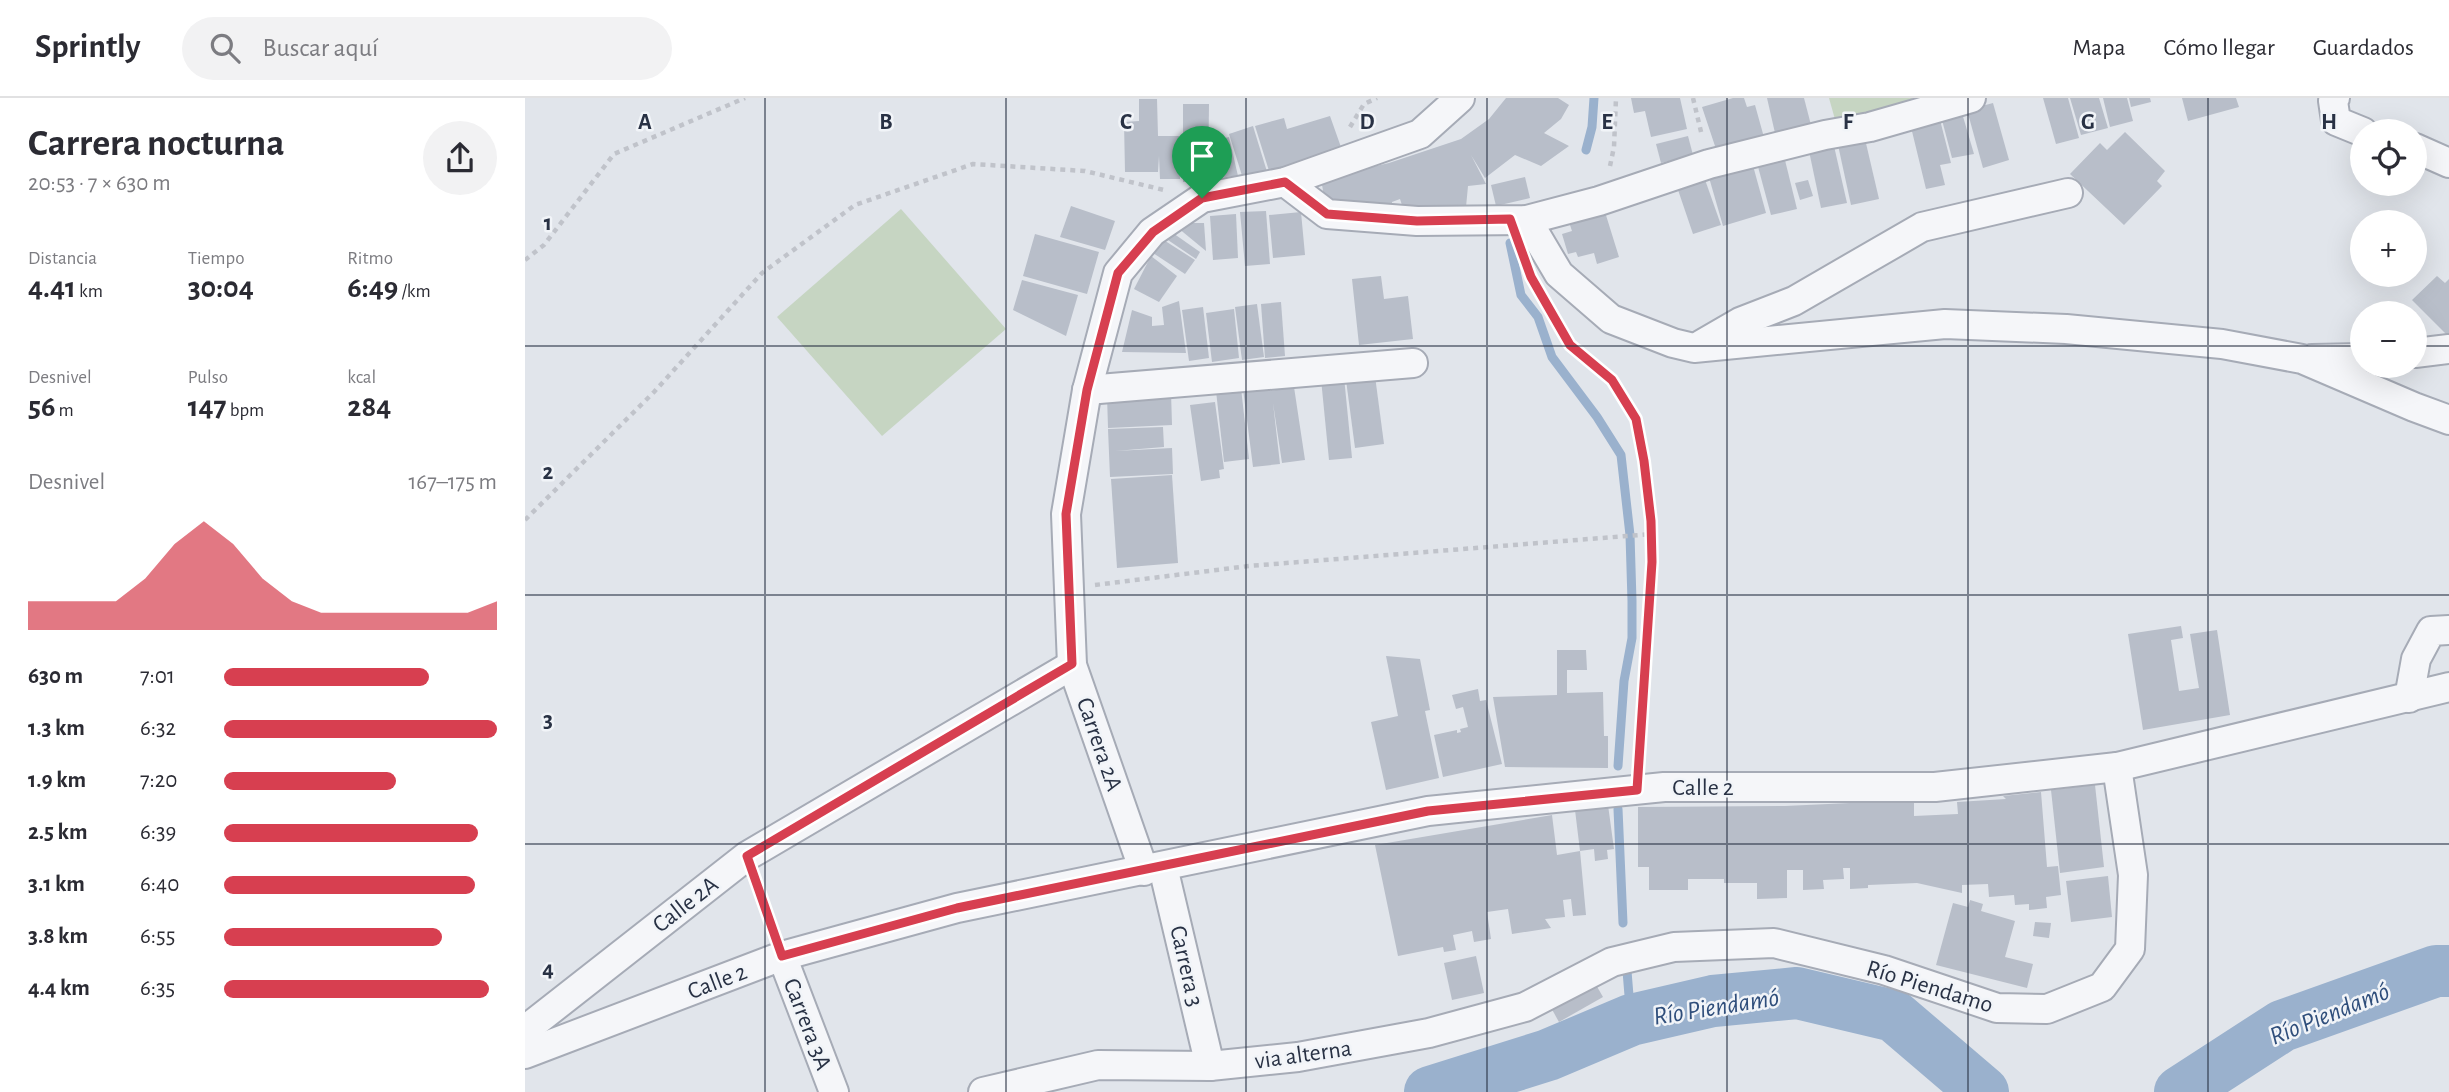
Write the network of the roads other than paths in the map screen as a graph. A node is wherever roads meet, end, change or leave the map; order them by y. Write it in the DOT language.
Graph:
graph roads {
  1 [pos="1460,98"];
  2 [pos="1971,98"];
  3 [pos="2335,98"];
  4 [pos="2350,127"];
  5 [pos="2427,153"];
  6 [pos="2449,163"];
  7 [pos="1285,182"];
  8 [pos="2068,193"];
  9 [pos="1527,220"];
  10 [pos="1694,348"];
  11 [pos="2449,349"];
  12 [pos="2427,352"];
  13 [pos="2302,359"];
  14 [pos="2350,359"];
  15 [pos="1413,363"];
  16 [pos="1087,390"];
  17 [pos="2449,420"];
  18 [pos="2449,630"];
  19 [pos="1072,664"];
  20 [pos="2449,687"];
  21 [pos="2409,698"];
  22 [pos="2117,767"];
  23 [pos="1154,869"];
  24 [pos="782,956"];
  25 [pos="1612,962"];
  26 [pos="525,1030"];
  27 [pos="525,1054"];
  28 [pos="1210,1066"];
  29 [pos="834,1092"];
  30 [pos="983,1092"];
  1 -- 7 [label="street"];
  2 -- 9 [label="street"];
  3 -- 4 [label="street"];
  5 -- 6 [label="street"];
  7 -- 9 [label="street"];
  7 -- 16 [label="street, Carrera 2A"];
  8 -- 10 [label="street"];
  9 -- 10 [label="street"];
  10 -- 13 [label="street"];
  11 -- 12 [label="street"];
  13 -- 14 [label="street"];
  13 -- 17 [label="street"];
  15 -- 16 [label="street"];
  16 -- 19 [label="street, Carrera 2A"];
  18 -- 21 [label="street"];
  19 -- 23 [label="street, Carrera 2A"];
  19 -- 26 [label="street, Calle 2A"];
  20 -- 21 [label="street, Calle 2"];
  21 -- 22 [label="street, Calle 2"];
  22 -- 23 [label="street, Calle 2"];
  22 -- 25 [label="street, Río Piendamo"];
  23 -- 24 [label="street, Calle 2"];
  23 -- 28 [label="street, Carrera 3"];
  24 -- 27 [label="street, Calle 2"];
  24 -- 29 [label="street, Carrera 3A"];
  25 -- 28 [label="street, via alterna"];
  28 -- 30 [label="street, via alterna"];
}
